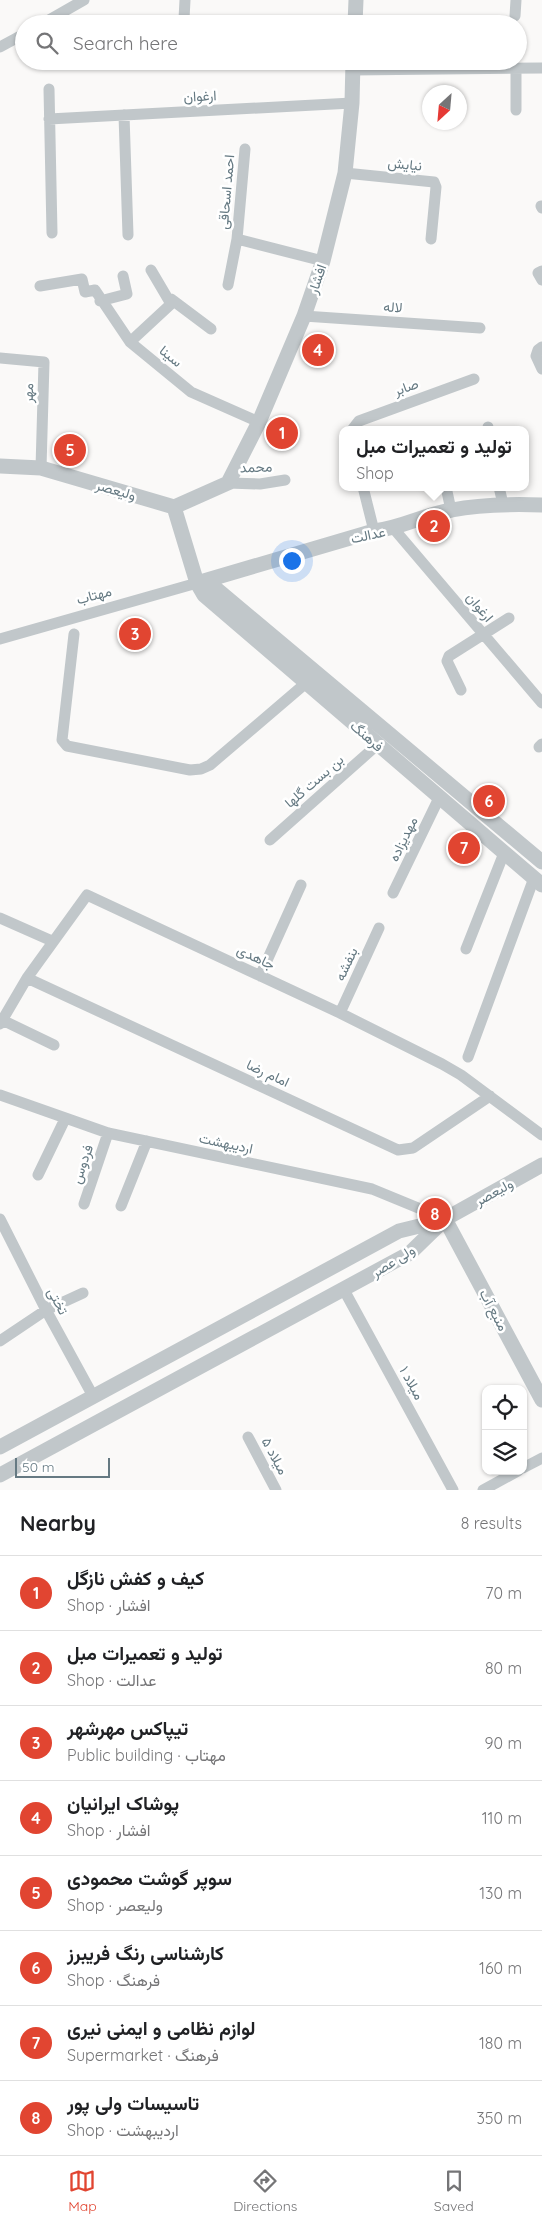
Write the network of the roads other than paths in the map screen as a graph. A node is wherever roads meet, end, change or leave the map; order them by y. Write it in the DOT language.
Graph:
graph roads {
  1 [pos="84,0"];
  2 [pos="184,0"];
  3 [pos="356,0"];
  4 [pos="516,0"];
  5 [pos="58,15"];
  6 [pos="184,15"];
  7 [pos="355,15"];
  8 [pos="515,15"];
  9 [pos="15,39"];
  10 [pos="0,47"];
  11 [pos="527,68"];
  12 [pos="542,68"];
  13 [pos="353,70"];
  14 [pos="516,70"];
  15 [pos="50,89"];
  16 [pos="352,103"];
  17 [pos="516,110"];
  18 [pos="124,115"];
  19 [pos="49,119"];
  20 [pos="245,149"];
  21 [pos="344,173"];
  22 [pos="52,232"];
  23 [pos="128,235"];
  24 [pos="237,239"];
  25 [pos="431,239"];
  26 [pos="323,261"];
  27 [pos="151,270"];
  28 [pos="542,271"];
  29 [pos="123,276"];
  30 [pos="542,280"];
  31 [pos="228,285"];
  32 [pos="40,286"];
  33 [pos="171,299"];
  34 [pos="100,301"];
  35 [pos="304,316"];
  36 [pos="480,328"];
  37 [pos="211,329"];
  38 [pos="130,342"];
  39 [pos="542,347"];
  40 [pos="0,358"];
  41 [pos="542,369"];
  42 [pos="474,379"];
  43 [pos="259,422"];
  44 [pos="355,426"];
  45 [pos="0,466"];
  46 [pos="41,468"];
  47 [pos="285,480"];
  48 [pos="228,483"];
  49 [pos="364,491"];
  50 [pos="447,491"];
  51 [pos="500,491"];
  52 [pos="503,504"];
  53 [pos="542,505"];
  54 [pos="174,506"];
  55 [pos="451,510"];
  56 [pos="394,529"];
  57 [pos="374,531"];
  58 [pos="197,583"];
  59 [pos="509,618"];
  60 [pos="74,634"];
  61 [pos="484,634"];
  62 [pos="0,639"];
  63 [pos="306,683"];
  64 [pos="461,690"];
  65 [pos="542,703"];
  66 [pos="377,746"];
  67 [pos="439,798"];
  68 [pos="270,840"];
  69 [pos="504,853"];
  70 [pos="542,862"];
  71 [pos="538,881"];
  72 [pos="301,885"];
  73 [pos="393,893"];
  74 [pos="0,918"];
  75 [pos="379,928"];
  76 [pos="52,941"];
  77 [pos="466,949"];
  78 [pos="260,976"];
  79 [pos="27,978"];
  80 [pos="340,1013"];
  81 [pos="1,1021"];
  82 [pos="54,1045"];
  83 [pos="468,1057"];
  84 [pos="0,1095"];
  85 [pos="490,1096"];
  86 [pos="65,1119"];
  87 [pos="108,1133"];
  88 [pos="542,1135"];
  89 [pos="147,1141"];
  90 [pos="542,1165"];
  91 [pos="38,1175"];
  92 [pos="84,1204"];
  93 [pos="122,1206"];
  94 [pos="445,1220"];
  95 [pos="1,1226"];
  96 [pos="344,1290"];
  97 [pos="83,1293"];
  98 [pos="46,1310"];
  99 [pos="0,1341"];
  100 [pos="93,1396"];
  101 [pos="542,1400"];
  102 [pos="248,1437"];
  103 [pos="0,1448"];
  104 [pos="542,1458"];
  105 [pos="527,1466"];
  106 [pos="0,1475"];
  107 [pos="511,1475"];
  108 [pos="276,1490"];
  109 [pos="454,1490"];
  110 [pos="483,1490"];
  1 -- 5 [label="street"];
  2 -- 6 [label="street"];
  3 -- 7 [label="street"];
  4 -- 8 [label="street"];
  9 -- 10 [label="street"];
  11 -- 12 [label="street"];
  13 -- 16 [label="street, افشار"];
  14 -- 17 [label="street"];
  15 -- 19 [label="street"];
  16 -- 18 [label="street, ارغوان"];
  16 -- 21 [label="street, افشار"];
  18 -- 19 [label="street, ارغوان"];
  18 -- 23 [label="street"];
  19 -- 22 [label="street"];
  20 -- 24 [label="street, احمد اسحاقی"];
  21 -- 25 [label="street, نیایش"];
  21 -- 26 [label="street, افشار"];
  24 -- 26 [label="street, احمد اسحاقی"];
  24 -- 31 [label="street"];
  26 -- 35 [label="street, افشار"];
  27 -- 33 [label="street"];
  28 -- 30 [label="street"];
  29 -- 34 [label="street"];
  32 -- 34 [label="street, سینا"];
  33 -- 37 [label="street"];
  33 -- 38 [label="street"];
  34 -- 38 [label="street, سینا"];
  35 -- 36 [label="street, لاله"];
  35 -- 43 [label="street, افشار"];
  38 -- 43 [label="street, سینا"];
  39 -- 41 [label="street"];
  40 -- 46 [label="street, مهر"];
  42 -- 44 [label="street, صابر"];
  43 -- 48 [label="street, افشار"];
  45 -- 46 [label="street, ولیعصر"];
  46 -- 54 [label="street, ولیعصر"];
  47 -- 48 [label="street, محمد"];
  48 -- 54 [label="street"];
  49 -- 57 [label="street"];
  50 -- 55 [label="street"];
  51 -- 52 [label="street"];
  52 -- 53 [label="street, عدالت"];
  52 -- 55 [label="street, عدالت"];
  54 -- 58 [label="street, فرهنگ"];
  55 -- 56 [label="street, عدالت"];
  56 -- 57 [label="street, عدالت"];
  56 -- 61 [label="street, ارغوان"];
  57 -- 58 [label="street, عدالت"];
  58 -- 62 [label="street, مهتاب"];
  58 -- 63 [label="street, فرهنگ"];
  58 -- 70 [label="street, فرهنگ"];
  59 -- 61 [label="street"];
  60 -- 63 [label="street"];
  61 -- 64 [label="street"];
  61 -- 65 [label="street, ارغوان"];
  63 -- 66 [label="street, فرهنگ"];
  66 -- 67 [label="street, فرهنگ"];
  66 -- 68 [label="street, بن بست گلها"];
  67 -- 69 [label="street, فرهنگ"];
  67 -- 73 [label="street, مهدیزاده"];
  69 -- 71 [label="street, فرهنگ"];
  69 -- 77 [label="street"];
  71 -- 83 [label="street"];
  72 -- 78 [label="street"];
  74 -- 76 [label="street"];
  75 -- 80 [label="street, بنفشه"];
  76 -- 78 [label="street, جاهدی"];
  76 -- 79 [label="street, جاهدی"];
  78 -- 80 [label="street, جاهدی"];
  79 -- 81 [label="street, جاهدی"];
  79 -- 85 [label="street, امام رضا"];
  80 -- 85 [label="street, جاهدی"];
  81 -- 82 [label="street"];
  84 -- 86 [label="street, اردیبهشت"];
  85 -- 88 [label="street, جاهدی"];
  86 -- 87 [label="street, اردیبهشت"];
  86 -- 91 [label="street"];
  87 -- 89 [label="street, اردیبهشت"];
  87 -- 92 [label="street, فردوس"];
  89 -- 93 [label="street"];
  89 -- 94 [label="street, اردیبهشت"];
  90 -- 94 [label="street, ولیعصر"];
  94 -- 96 [label="street, ولی عصر"];
  94 -- 100 [label="street, ولی عصر"];
  94 -- 101 [label="street, منبع آب"];
  95 -- 98 [label="street, تختی"];
  96 -- 106 [label="street, ولی عصر"];
  96 -- 109 [label="street, میلاد ۱"];
  97 -- 98 [label="street"];
  98 -- 99 [label="street"];
  98 -- 100 [label="street, تختی"];
  100 -- 103 [label="street, ولی عصر"];
  102 -- 108 [label="street, میلاد ۵"];
  104 -- 105 [label="street"];
  107 -- 110 [label="street"];
}
